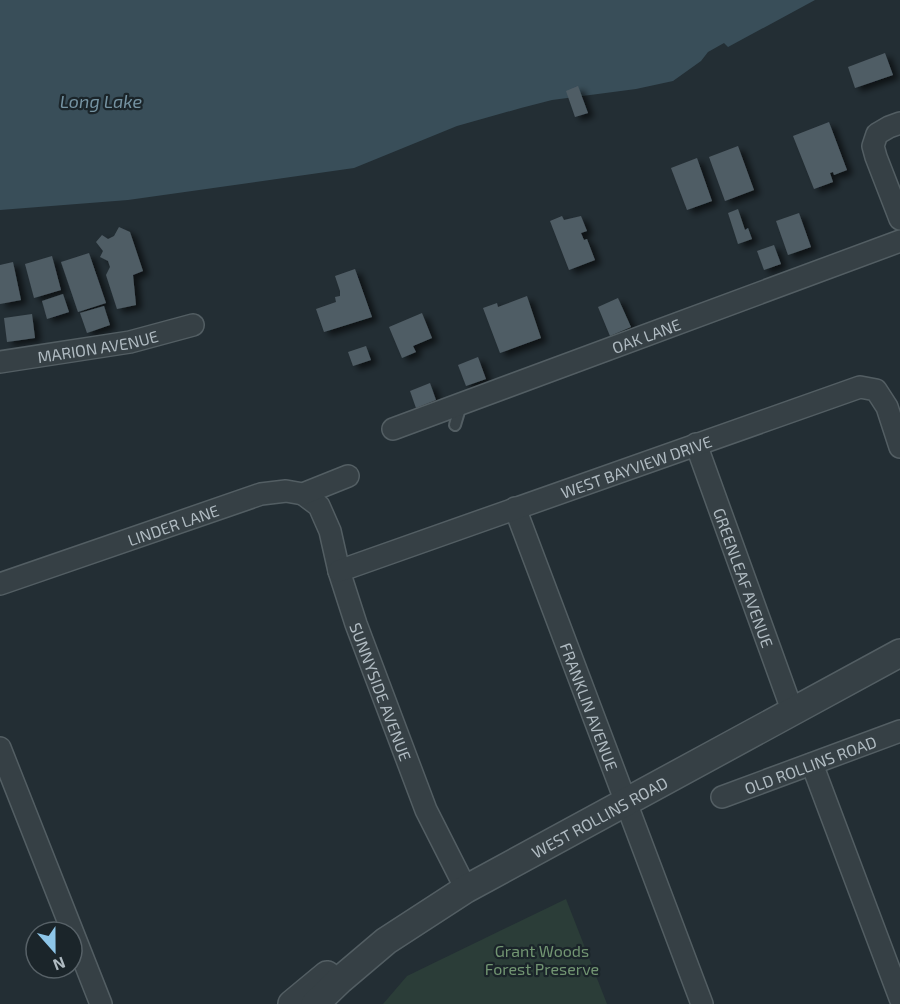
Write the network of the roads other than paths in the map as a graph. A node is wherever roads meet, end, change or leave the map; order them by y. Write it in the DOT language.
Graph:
graph roads {
  1 [pos="900,123"];
  2 [pos="900,219"];
  3 [pos="900,242"];
  4 [pos="193,325"];
  5 [pos="0,362"];
  6 [pos="461,404"];
  7 [pos="454,425"];
  8 [pos="393,429"];
  9 [pos="696,444"];
  10 [pos="900,447"];
  11 [pos="348,476"];
  12 [pos="303,494"];
  13 [pos="515,508"];
  14 [pos="339,571"];
  15 [pos="0,584"];
  16 [pos="900,653"];
  17 [pos="792,710"];
  18 [pos="900,731"];
  19 [pos="0,748"];
  20 [pos="812,764"];
  21 [pos="722,797"];
  22 [pos="626,802"];
  23 [pos="466,888"];
  24 [pos="391,938"];
  25 [pos="900,998"];
  26 [pos="101,1004"];
  27 [pos="292,1004"];
  28 [pos="315,1004"];
  29 [pos="334,1004"];
  30 [pos="702,1004"];
  1 -- 2 [label="street"];
  3 -- 6 [label="street, OAK LANE"];
  4 -- 5 [label="street, MARION AVENUE"];
  6 -- 7 [label="lane"];
  6 -- 8 [label="street, OAK LANE"];
  9 -- 10 [label="street, WEST BAYVIEW DRIVE"];
  9 -- 13 [label="street, WEST BAYVIEW DRIVE"];
  9 -- 17 [label="street, GREENLEAF AVENUE"];
  11 -- 12 [label="street, LINDER LANE"];
  12 -- 14 [label="street, SUNNYSIDE AVENUE"];
  12 -- 15 [label="street, LINDER LANE"];
  13 -- 14 [label="street, WEST BAYVIEW DRIVE"];
  13 -- 22 [label="street, FRANKLIN AVENUE"];
  14 -- 23 [label="street, SUNNYSIDE AVENUE"];
  16 -- 17 [label="street, WEST ROLLINS ROAD"];
  17 -- 22 [label="street, WEST ROLLINS ROAD"];
  18 -- 20 [label="street, OLD ROLLINS ROAD"];
  19 -- 26 [label="street"];
  20 -- 21 [label="street, OLD ROLLINS ROAD"];
  20 -- 25 [label="street"];
  22 -- 23 [label="street, WEST ROLLINS ROAD"];
  22 -- 30 [label="street, FRANKLIN AVENUE"];
  23 -- 24 [label="street, WEST ROLLINS ROAD"];
  24 -- 27 [label="street"];
  24 -- 28 [label="street, WEST ROLLINS ROAD"];
  24 -- 29 [label="street"];
}
